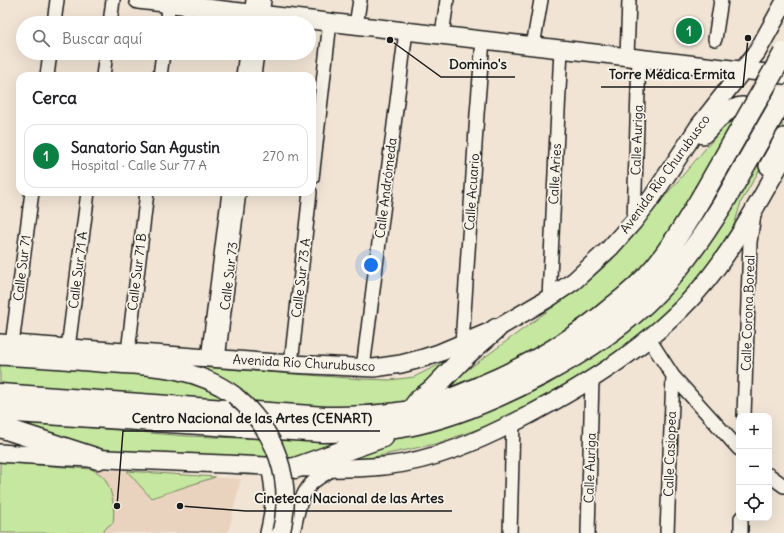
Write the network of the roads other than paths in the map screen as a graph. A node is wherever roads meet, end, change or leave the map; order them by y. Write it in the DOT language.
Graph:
graph roads {
  1 [pos="57,0"];
  2 [pos="113,0"];
  3 [pos="138,0"];
  4 [pos="360,0"];
  5 [pos="447,0"];
  6 [pos="541,0"];
  7 [pos="630,0"];
  8 [pos="721,0"];
  9 [pos="164,2"];
  10 [pos="784,3"];
  11 [pos="257,12"];
  12 [pos="55,16"];
  13 [pos="111,16"];
  14 [pos="165,16"];
  15 [pos="286,16"];
  16 [pos="316,20"];
  17 [pos="330,22"];
  18 [pos="356,26"];
  19 [pos="406,31"];
  20 [pos="442,35"];
  21 [pos="715,39"];
  22 [pos="483,40"];
  23 [pos="533,46"];
  24 [pos="561,49"];
  25 [pos="784,53"];
  26 [pos="633,58"];
  27 [pos="49,60"];
  28 [pos="105,60"];
  29 [pos="162,60"];
  30 [pos="245,60"];
  31 [pos="256,60"];
  32 [pos="742,70"];
  33 [pos="48,72"];
  34 [pos="104,72"];
  35 [pos="161,72"];
  36 [pos="244,72"];
  37 [pos="255,72"];
  38 [pos="784,75"];
  39 [pos="784,97"];
  40 [pos="784,112"];
  41 [pos="784,137"];
  42 [pos="316,143"];
  43 [pos="784,157"];
  44 [pos="675,163"];
  45 [pos="31,196"];
  46 [pos="87,196"];
  47 [pos="146,196"];
  48 [pos="229,196"];
  49 [pos="238,196"];
  50 [pos="310,196"];
  51 [pos="754,211"];
  52 [pos="634,221"];
  53 [pos="744,228"];
  54 [pos="549,298"];
  55 [pos="496,329"];
  56 [pos="649,339"];
  57 [pos="6,343"];
  58 [pos="462,344"];
  59 [pos="68,348"];
  60 [pos="128,352"];
  61 [pos="0,356"];
  62 [pos="213,359"];
  63 [pos="290,364"];
  64 [pos="363,368"];
  65 [pos="673,376"];
  66 [pos="592,379"];
  67 [pos="0,394"];
  68 [pos="0,411"];
  69 [pos="744,413"];
  70 [pos="410,418"];
  71 [pos="513,423"];
  72 [pos="0,426"];
  73 [pos="736,446"];
  74 [pos="0,453"];
  75 [pos="98,459"];
  76 [pos="270,467"];
  77 [pos="295,468"];
  78 [pos="332,469"];
  79 [pos="772,477"];
  80 [pos="784,486"];
  81 [pos="741,521"];
  82 [pos="291,532"];
  83 [pos="269,533"];
  84 [pos="510,533"];
  85 [pos="588,533"];
  86 [pos="667,533"];
  87 [pos="741,533"];
  1 -- 12 [label="street"];
  2 -- 13 [label="street"];
  3 -- 9 [label="main road"];
  4 -- 18 [label="street"];
  5 -- 20 [label="street"];
  6 -- 23 [label="street"];
  7 -- 26 [label="street, Calle Auriga"];
  8 -- 21 [label="street"];
  9 -- 11 [label="main road"];
  9 -- 14 [label="street"];
  10 -- 32 [label="main road, Avenida Río Churubusco"];
  11 -- 15 [label="main road"];
  16 -- 17 [label="main road"];
  17 -- 18 [label="main road"];
  17 -- 42 [label="street"];
  18 -- 19 [label="main road"];
  19 -- 20 [label="main road"];
  19 -- 64 [label="street, Calle Andrómeda"];
  20 -- 22 [label="main road"];
  22 -- 23 [label="main road"];
  22 -- 58 [label="street, Calle Acuario"];
  23 -- 24 [label="main road"];
  24 -- 26 [label="main road"];
  24 -- 54 [label="street, Calle Aries"];
  25 -- 70 [label="highway, bridge"];
  26 -- 32 [label="main road"];
  26 -- 52 [label="street, Calle Auriga"];
  27 -- 33 [label="street"];
  28 -- 34 [label="street"];
  29 -- 35 [label="street"];
  30 -- 36 [label="street"];
  31 -- 37 [label="street"];
  32 -- 38 [label="main road"];
  32 -- 44 [label="main road, Avenida Río Churubusco"];
  39 -- 70 [label="highway, bridge"];
  40 -- 44 [label="main road"];
  41 -- 53 [label="main road"];
  43 -- 51 [label="main road"];
  44 -- 52 [label="main road, Avenida Río Churubusco"];
  45 -- 57 [label="street, Calle Sur 71"];
  46 -- 59 [label="street, Calle Sur 71 A"];
  47 -- 60 [label="street, Calle Sur 71 B"];
  48 -- 62 [label="street, Calle Sur 73"];
  49 -- 62 [label="street, Calle Sur 73"];
  50 -- 63 [label="street, Calle Sur 73 A"];
  51 -- 53 [label="main road"];
  51 -- 69 [label="street, Calle Corona Boreal"];
  52 -- 54 [label="main road, Avenida Río Churubusco"];
  53 -- 56 [label="main road"];
  54 -- 55 [label="main road, Avenida Río Churubusco"];
  55 -- 58 [label="main road, Avenida Río Churubusco"];
  55 -- 70 [label="highway"];
  56 -- 65 [label="street"];
  56 -- 66 [label="main road"];
  57 -- 59 [label="main road, Avenida Río Churubusco"];
  58 -- 64 [label="main road, Avenida Río Churubusco"];
  59 -- 60 [label="main road, Avenida Río Churubusco"];
  60 -- 62 [label="main road, Avenida Río Churubusco"];
  61 -- 82 [label="main road, bridge"];
  62 -- 63 [label="main road, Avenida Río Churubusco"];
  63 -- 64 [label="main road, Avenida Río Churubusco"];
  65 -- 73 [label="street"];
  65 -- 86 [label="street, Calle Casiopea"];
  66 -- 71 [label="main road"];
  66 -- 85 [label="street, Calle Auriga"];
  67 -- 70 [label="highway"];
  68 -- 70 [label="highway"];
  70 -- 77 [label="highway"];
  71 -- 78 [label="main road"];
  71 -- 84 [label="street"];
  72 -- 75 [label="highway"];
  74 -- 75 [label="main road"];
  75 -- 76 [label="main road"];
  76 -- 77 [label="main road"];
  76 -- 83 [label="main road"];
  77 -- 78 [label="main road"];
  78 -- 82 [label="street"];
  79 -- 80 [label="street"];
  81 -- 87 [label="street"];
}
